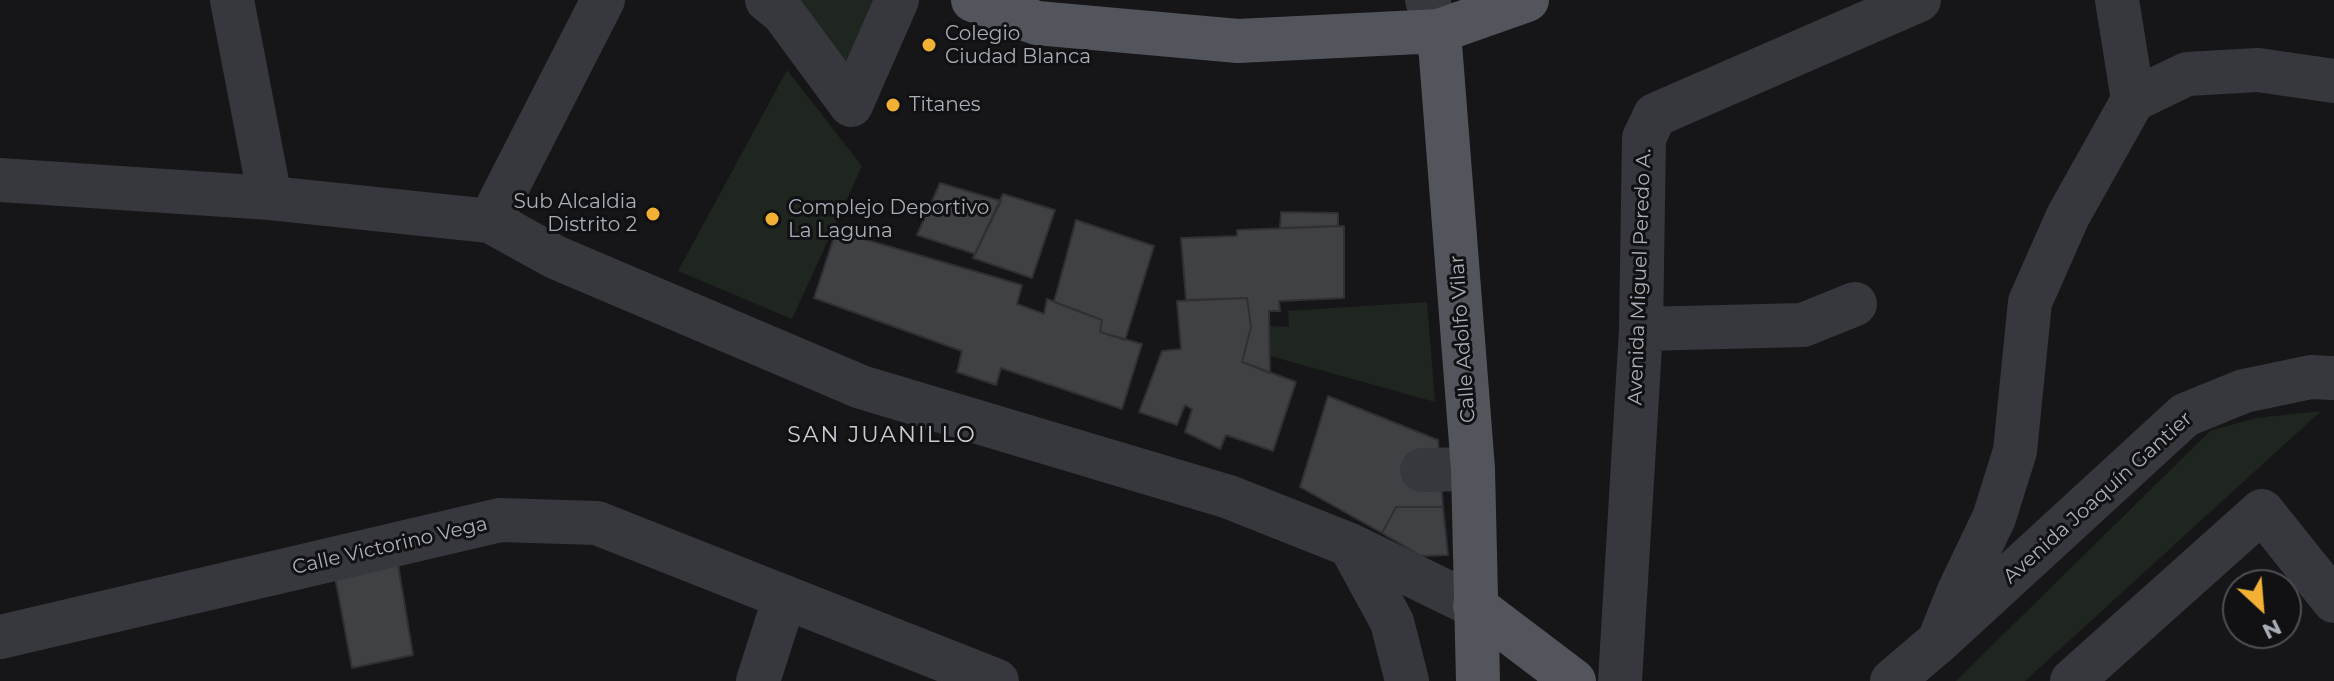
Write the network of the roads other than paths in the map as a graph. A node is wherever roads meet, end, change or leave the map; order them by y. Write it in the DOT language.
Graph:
graph roads {
  1 [pos="232,0"];
  2 [pos="603,0"];
  3 [pos="767,0"];
  4 [pos="897,0"];
  5 [pos="973,0"];
  6 [pos="1527,0"];
  7 [pos="1919,0"];
  8 [pos="2117,0"];
  9 [pos="1433,16"];
  10 [pos="2334,81"];
  11 [pos="2133,100"];
  12 [pos="0,180"];
  13 [pos="270,198"];
  14 [pos="490,221"];
  15 [pos="1855,304"];
  16 [pos="1641,329"];
  17 [pos="2334,378"];
  18 [pos="1473,469"];
  19 [pos="1422,470"];
  20 [pos="1350,545"];
  21 [pos="785,597"];
  22 [pos="2334,601"];
  23 [pos="1475,606"];
  24 [pos="0,637"];
  25 [pos="1939,641"];
  26 [pos="758,681"];
  27 [pos="997,681"];
  28 [pos="1407,681"];
  29 [pos="1478,681"];
  30 [pos="1574,681"];
  31 [pos="1620,681"];
  32 [pos="1892,681"];
  33 [pos="2072,681"];
  1 -- 13 [label="street"];
  2 -- 14 [label="street"];
  3 -- 4 [label="street"];
  5 -- 9 [label="main road"];
  6 -- 9 [label="main road"];
  7 -- 16 [label="street, Avenida Miguel Peredo A."];
  8 -- 11 [label="street"];
  9 -- 18 [label="main road, Calle Adolfo Vilar"];
  10 -- 11 [label="street"];
  11 -- 25 [label="street"];
  12 -- 13 [label="street"];
  13 -- 14 [label="street"];
  14 -- 20 [label="street"];
  15 -- 16 [label="street"];
  16 -- 31 [label="street, Avenida Miguel Peredo A."];
  17 -- 25 [label="street, Avenida Joaquín Gantier"];
  18 -- 19 [label="street"];
  18 -- 23 [label="main road, Calle Adolfo Vilar"];
  20 -- 23 [label="street"];
  20 -- 28 [label="street"];
  21 -- 24 [label="street, Calle Victorino Vega"];
  21 -- 26 [label="street"];
  21 -- 27 [label="street, Calle Victorino Vega"];
  22 -- 33 [label="street"];
  23 -- 29 [label="main road, Calle Adolfo Vilar"];
  23 -- 30 [label="main road"];
  25 -- 32 [label="street, Avenida Joaquín Gantier"];
}
